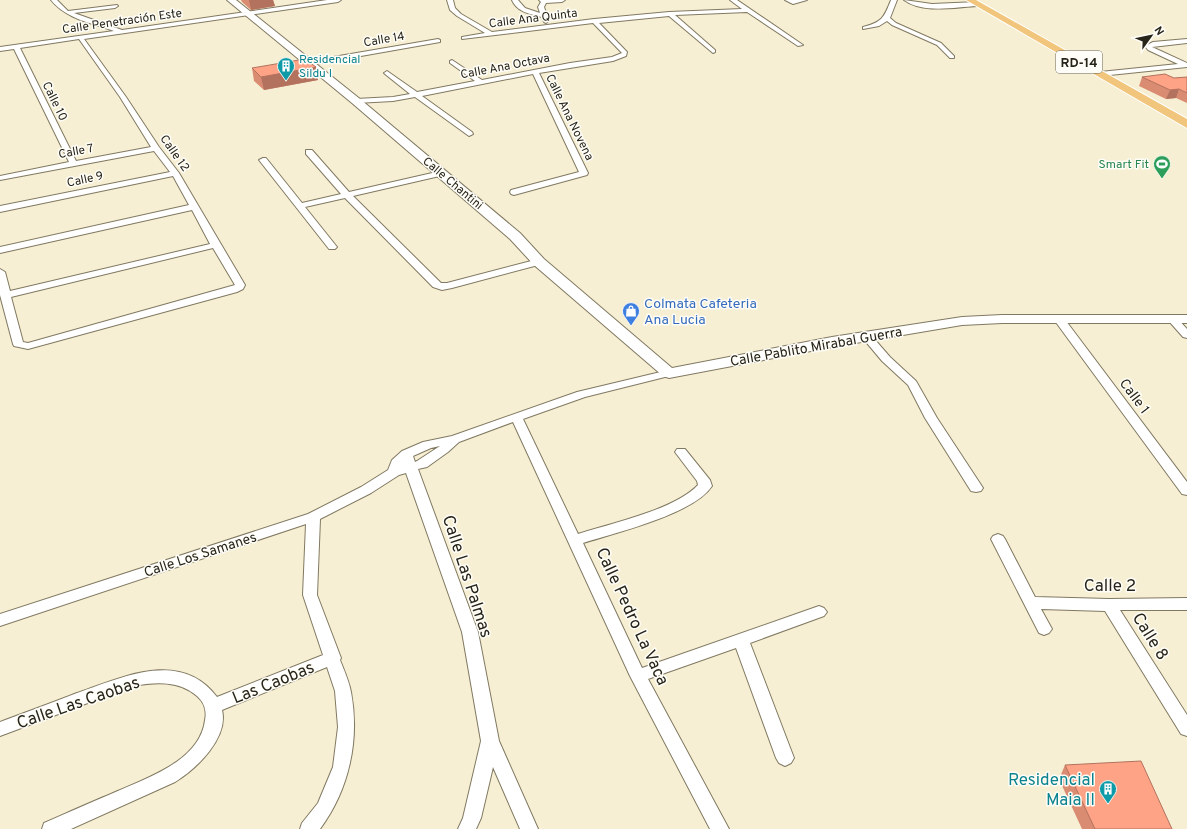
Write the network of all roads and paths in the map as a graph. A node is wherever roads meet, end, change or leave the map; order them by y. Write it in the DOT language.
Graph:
graph roads {
  1 [pos="54,0"];
  2 [pos="231,0"];
  3 [pos="338,0"];
  4 [pos="450,0"];
  5 [pos="515,0"];
  6 [pos="562,0"];
  7 [pos="733,0"];
  8 [pos="788,0"];
  9 [pos="804,0"];
  10 [pos="894,0"];
  11 [pos="907,0"];
  12 [pos="543,1"];
  13 [pos="740,2"];
  14 [pos="973,2"];
  15 [pos="115,6"];
  16 [pos="748,10"];
  17 [pos="68,13"];
  18 [pos="248,14"];
  19 [pos="670,14"];
  20 [pos="544,16"];
  21 [pos="887,18"];
  22 [pos="594,21"];
  23 [pos="549,26"];
  24 [pos="865,28"];
  25 [pos="123,32"];
  26 [pos="491,34"];
  27 [pos="81,38"];
  28 [pos="464,38"];
  29 [pos="438,41"];
  30 [pos="1187,41"];
  31 [pos="800,45"];
  32 [pos="16,47"];
  33 [pos="0,50"];
  34 [pos="713,51"];
  35 [pos="952,57"];
  36 [pos="452,62"];
  37 [pos="310,63"];
  38 [pos="1186,65"];
  39 [pos="535,72"];
  40 [pos="387,73"];
  41 [pos="1100,74"];
  42 [pos="480,82"];
  43 [pos="415,94"];
  44 [pos="393,99"];
  45 [pos="360,105"];
  46 [pos="1187,124"];
  47 [pos="469,134"];
  48 [pos="156,148"];
  49 [pos="309,152"];
  50 [pos="263,160"];
  51 [pos="74,164"];
  52 [pos="175,173"];
  53 [pos="441,173"];
  54 [pos="0,178"];
  55 [pos="514,192"];
  56 [pos="347,195"];
  57 [pos="300,206"];
  58 [pos="194,207"];
  59 [pos="0,209"];
  60 [pos="216,245"];
  61 [pos="332,247"];
  62 [pos="0,250"];
  63 [pos="539,262"];
  64 [pos="0,272"];
  65 [pos="5,295"];
  66 [pos="1059,319"];
  67 [pos="1180,319"];
  68 [pos="1187,335"];
  69 [pos="866,336"];
  70 [pos="669,373"];
  71 [pos="516,416"];
  72 [pos="455,439"];
  73 [pos="680,452"];
  74 [pos="408,461"];
  75 [pos="976,488"];
  76 [pos="1187,491"];
  77 [pos="313,516"];
  78 [pos="998,539"];
  79 [pos="576,540"];
  80 [pos="1032,603"];
  81 [pos="1187,604"];
  82 [pos="1109,605"];
  83 [pos="818,612"];
  84 [pos="0,620"];
  85 [pos="1044,629"];
  86 [pos="742,638"];
  87 [pos="333,658"];
  88 [pos="638,676"];
  89 [pos="214,706"];
  90 [pos="0,729"];
  91 [pos="1187,729"];
  92 [pos="490,741"];
  93 [pos="785,758"];
  94 [pos="50,829"];
  95 [pos="310,829"];
  96 [pos="467,829"];
  97 [pos="529,829"];
  98 [pos="720,829"];
  1 -- 17 [label="street"];
  2 -- 18 [label="street, Calle Chantini"];
  3 -- 18 [label="street, Calle Penetración Este"];
  4 -- 26 [label="street"];
  5 -- 20 [label="street"];
  6 -- 12 [label="street"];
  7 -- 13 [label="street"];
  8 -- 9 [label="street"];
  10 -- 21 [label="street"];
  11 -- 14 [label="street"];
  12 -- 20 [label="street"];
  13 -- 16 [label="street"];
  14 -- 41 [label="main road, RD-14"];
  15 -- 17 [label="street"];
  16 -- 19 [label="street, Calle Ana Quinta"];
  16 -- 31 [label="street"];
  17 -- 25 [label="street"];
  18 -- 25 [label="street, Calle Penetración Este"];
  18 -- 37 [label="street, Calle Chantini"];
  19 -- 22 [label="street, Calle Ana Quinta"];
  19 -- 34 [label="street"];
  20 -- 23 [label="street"];
  21 -- 24 [label="street"];
  21 -- 35 [label="street"];
  22 -- 23 [label="street, Calle Ana Quinta"];
  22 -- 39 [label="street, Calle Ana Octava"];
  23 -- 26 [label="street, Calle Ana Quinta"];
  25 -- 27 [label="street, Calle Penetración Este"];
  26 -- 28 [label="street, Calle Ana Quinta"];
  27 -- 32 [label="street, Calle Penetración Este"];
  27 -- 48 [label="street, Calle 12"];
  29 -- 37 [label="street, Calle 14"];
  30 -- 38 [label="street"];
  32 -- 33 [label="street, Calle Penetración Este"];
  32 -- 51 [label="street, Calle 10"];
  36 -- 42 [label="street"];
  37 -- 45 [label="street, Calle Chantini"];
  38 -- 41 [label="street"];
  39 -- 42 [label="street, Calle Ana Octava"];
  39 -- 55 [label="street, Calle Ana Novena"];
  40 -- 43 [label="street"];
  41 -- 46 [label="main road, RD-14"];
  42 -- 43 [label="street, Calle Ana Octava"];
  43 -- 44 [label="street, Calle Ana Octava"];
  43 -- 47 [label="street"];
  44 -- 45 [label="street, Calle Ana Octava"];
  44 -- 45 [label="street, Calle Ana Octava"];
  45 -- 53 [label="street, Calle Chantini"];
  48 -- 51 [label="street, Calle 7"];
  48 -- 52 [label="street, Calle 12"];
  49 -- 56 [label="street"];
  50 -- 57 [label="street"];
  51 -- 54 [label="street, Calle 7"];
  52 -- 58 [label="street, Calle 12"];
  52 -- 59 [label="street, Calle 9"];
  53 -- 56 [label="street"];
  53 -- 63 [label="street, Calle Chantini"];
  56 -- 57 [label="street"];
  56 -- 63 [label="street"];
  57 -- 61 [label="street"];
  58 -- 60 [label="street, Calle 12"];
  58 -- 62 [label="street"];
  60 -- 65 [label="street"];
  60 -- 65 [label="street, Calle 12"];
  63 -- 70 [label="street, Calle Chantini"];
  64 -- 65 [label="street"];
  66 -- 67 [label="street, Calle Pablito Mirabal Guerra"];
  66 -- 69 [label="street, Calle Pablito Mirabal Guerra"];
  66 -- 76 [label="street, Calle 1"];
  67 -- 68 [label="street"];
  69 -- 70 [label="street, Calle Pablito Mirabal Guerra"];
  69 -- 75 [label="street"];
  70 -- 71 [label="street, Calle Pablito Mirabal Guerra"];
  71 -- 72 [label="street, Calle Pablito Mirabal Guerra"];
  71 -- 79 [label="street, Calle Pedro La Vaca"];
  72 -- 74 [label="street, Calle Los Samanes"];
  73 -- 79 [label="street"];
  74 -- 77 [label="street, Calle Los Samanes"];
  74 -- 92 [label="street, Calle Las Palmas"];
  77 -- 84 [label="street, Calle Los Samanes"];
  77 -- 87 [label="street"];
  78 -- 80 [label="street"];
  79 -- 88 [label="street, Calle Pedro La Vaca"];
  80 -- 82 [label="street, Calle 2"];
  80 -- 85 [label="street"];
  81 -- 82 [label="street, Calle 2"];
  82 -- 91 [label="street, Calle 8"];
  83 -- 86 [label="street"];
  86 -- 88 [label="street"];
  86 -- 93 [label="street"];
  87 -- 89 [label="street, Las Caobas"];
  87 -- 95 [label="street"];
  88 -- 98 [label="street, Calle Pedro La Vaca"];
  89 -- 90 [label="street, Calle Las Caobas"];
  89 -- 94 [label="street"];
  92 -- 96 [label="street, Calle Las Palmas"];
  92 -- 97 [label="street"];
}
